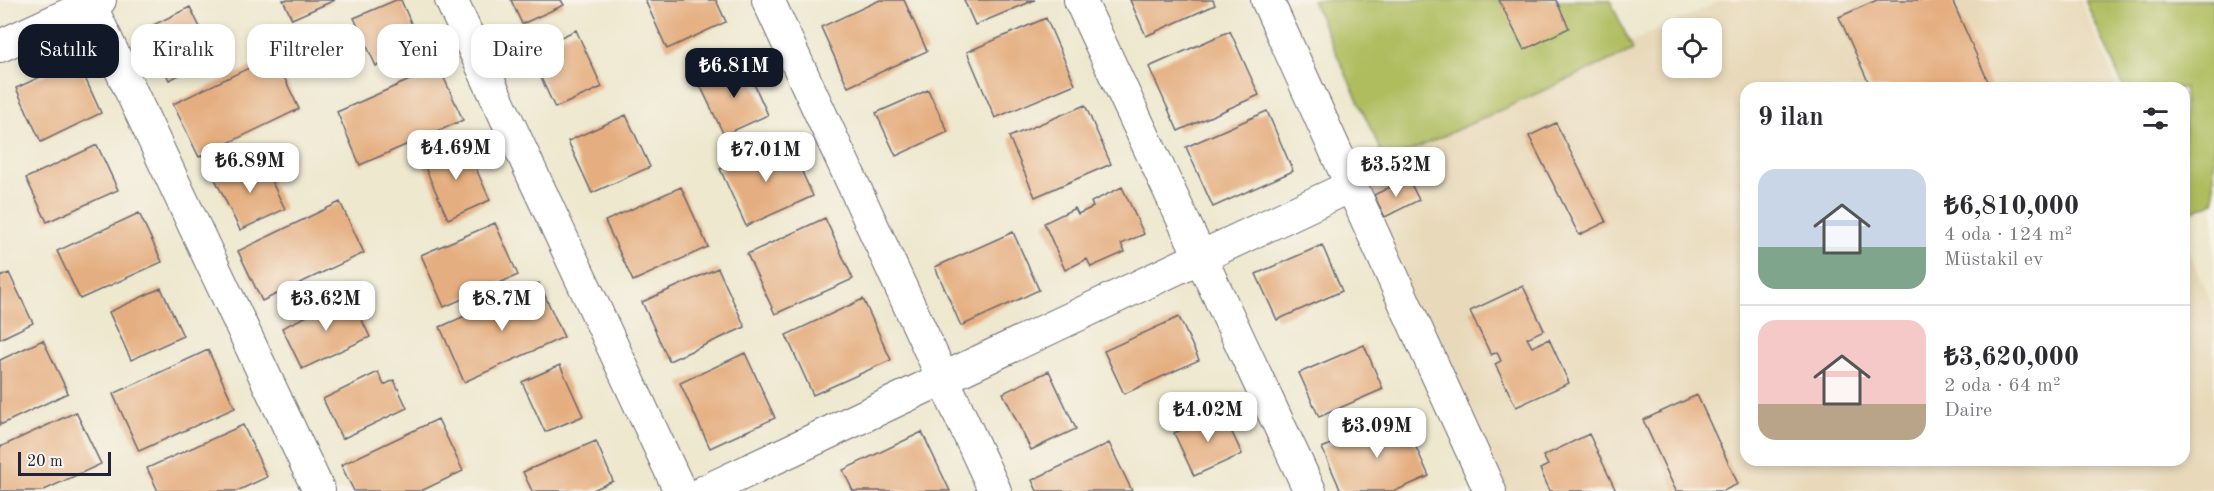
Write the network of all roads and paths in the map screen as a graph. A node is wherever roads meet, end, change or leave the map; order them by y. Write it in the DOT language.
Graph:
graph roads {
  1 [pos="451,0"];
  2 [pos="768,0"];
  3 [pos="1080,0"];
  4 [pos="1267,0"];
  5 [pos="92,1"];
  6 [pos="0,46"];
  7 [pos="1351,186"];
  8 [pos="1200,258"];
  9 [pos="943,379"];
  10 [pos="319,491"];
  11 [pos="680,491"];
  12 [pos="705,491"];
  13 [pos="995,491"];
  14 [pos="1310,491"];
  15 [pos="1490,491"];
  1 -- 11 [label="street"];
  2 -- 9 [label="street"];
  3 -- 8 [label="street"];
  4 -- 7 [label="street"];
  5 -- 6 [label="street"];
  5 -- 10 [label="street"];
  7 -- 8 [label="street"];
  7 -- 15 [label="street"];
  8 -- 9 [label="street"];
  8 -- 14 [label="street"];
  9 -- 12 [label="street"];
  9 -- 13 [label="street"];
}
